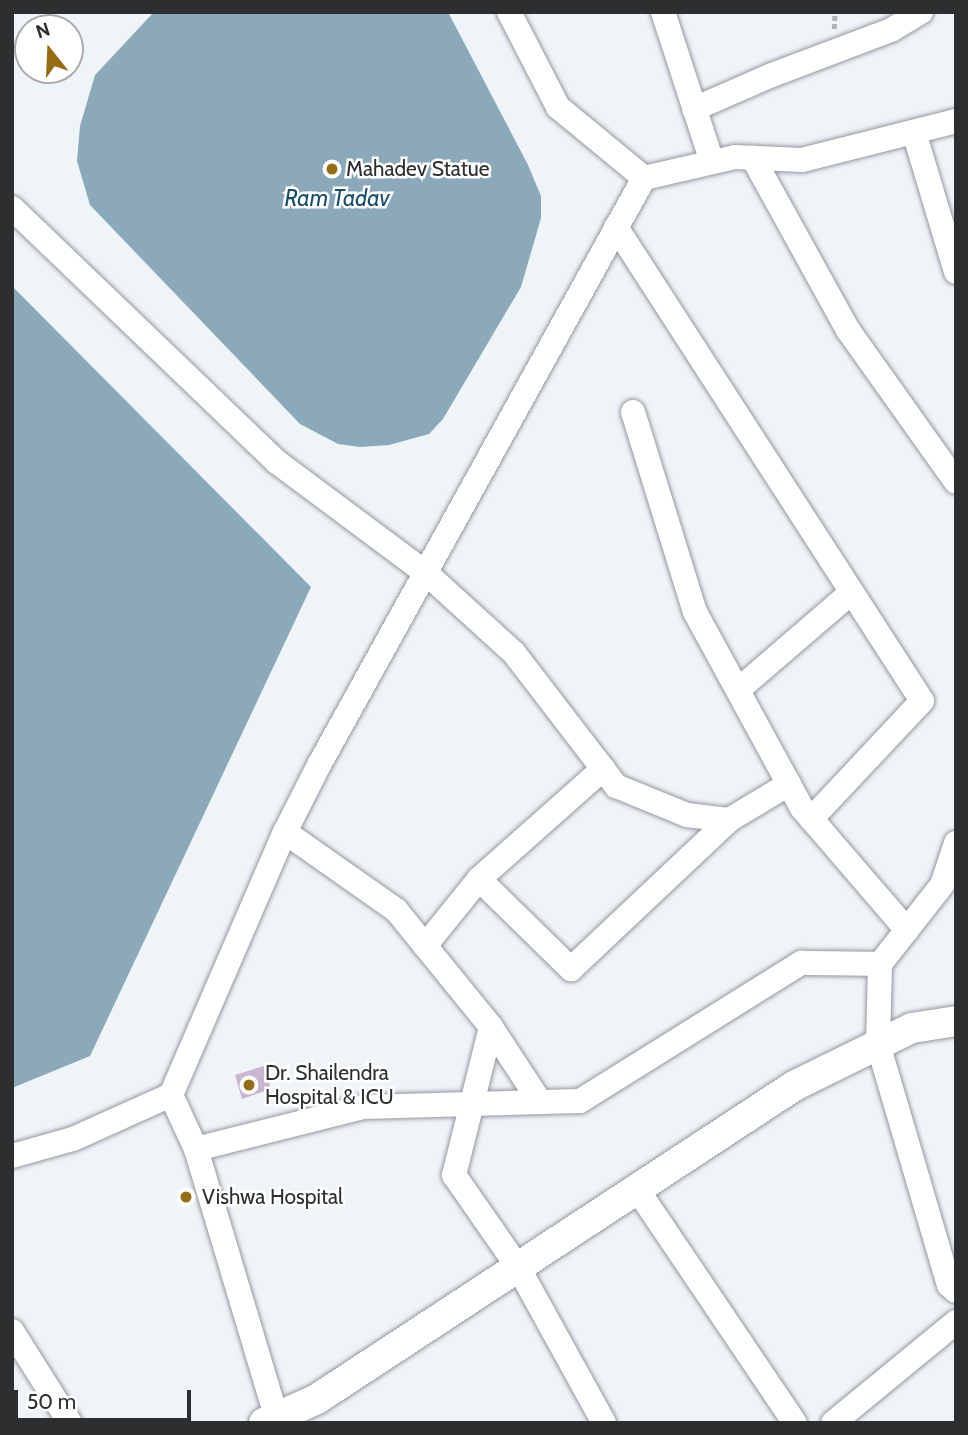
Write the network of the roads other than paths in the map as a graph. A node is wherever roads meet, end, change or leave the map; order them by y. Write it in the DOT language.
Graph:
graph roads {
  1 [pos="509,12"];
  2 [pos="663,12"];
  3 [pos="922,12"];
  4 [pos="694,109"];
  5 [pos="956,121"];
  6 [pos="914,132"];
  7 [pos="753,158"];
  8 [pos="712,162"];
  9 [pos="644,178"];
  10 [pos="12,208"];
  11 [pos="617,227"];
  12 [pos="956,272"];
  13 [pos="633,412"];
  14 [pos="956,482"];
  15 [pos="426,572"];
  16 [pos="852,592"];
  17 [pos="738,690"];
  18 [pos="603,769"];
  19 [pos="789,784"];
  20 [pos="811,819"];
  21 [pos="729,820"];
  22 [pos="285,832"];
  23 [pos="955,850"];
  24 [pos="479,879"];
  25 [pos="907,930"];
  26 [pos="425,946"];
  27 [pos="880,964"];
  28 [pos="956,1021"];
  29 [pos="491,1027"];
  30 [pos="878,1044"];
  31 [pos="171,1095"];
  32 [pos="540,1102"];
  33 [pos="474,1104"];
  34 [pos="196,1149"];
  35 [pos="12,1156"];
  36 [pos="637,1189"];
  37 [pos="518,1267"];
  38 [pos="956,1291"];
  39 [pos="956,1322"];
  40 [pos="12,1331"];
  41 [pos="273,1421"];
  42 [pos="70,1423"];
  43 [pos="604,1423"];
  44 [pos="795,1423"];
  45 [pos="833,1423"];
  1 -- 9 [label="street"];
  2 -- 4 [label="street"];
  3 -- 4 [label="street"];
  4 -- 8 [label="street"];
  5 -- 6 [label="street"];
  6 -- 7 [label="street"];
  6 -- 12 [label="street"];
  7 -- 8 [label="street"];
  7 -- 14 [label="street"];
  8 -- 9 [label="street"];
  9 -- 11 [label="street"];
  10 -- 15 [label="street"];
  11 -- 15 [label="street"];
  11 -- 16 [label="street"];
  13 -- 17 [label="street"];
  15 -- 18 [label="street"];
  15 -- 22 [label="street"];
  16 -- 17 [label="street"];
  16 -- 20 [label="street"];
  17 -- 19 [label="street"];
  18 -- 21 [label="street"];
  18 -- 24 [label="street"];
  19 -- 20 [label="street"];
  19 -- 21 [label="street"];
  20 -- 25 [label="street"];
  21 -- 24 [label="street"];
  22 -- 26 [label="street"];
  22 -- 31 [label="street"];
  23 -- 25 [label="street"];
  24 -- 26 [label="street"];
  25 -- 27 [label="street"];
  26 -- 29 [label="street"];
  27 -- 30 [label="street"];
  27 -- 32 [label="street"];
  28 -- 30 [label="street"];
  29 -- 32 [label="street"];
  29 -- 33 [label="street"];
  30 -- 36 [label="street"];
  30 -- 38 [label="street"];
  31 -- 34 [label="street"];
  31 -- 35 [label="street"];
  32 -- 33 [label="street"];
  33 -- 34 [label="street"];
  33 -- 37 [label="street"];
  34 -- 41 [label="street"];
  36 -- 37 [label="street"];
  36 -- 44 [label="street"];
  37 -- 41 [label="street"];
  37 -- 43 [label="street"];
  39 -- 45 [label="street"];
  40 -- 42 [label="street"];
}
